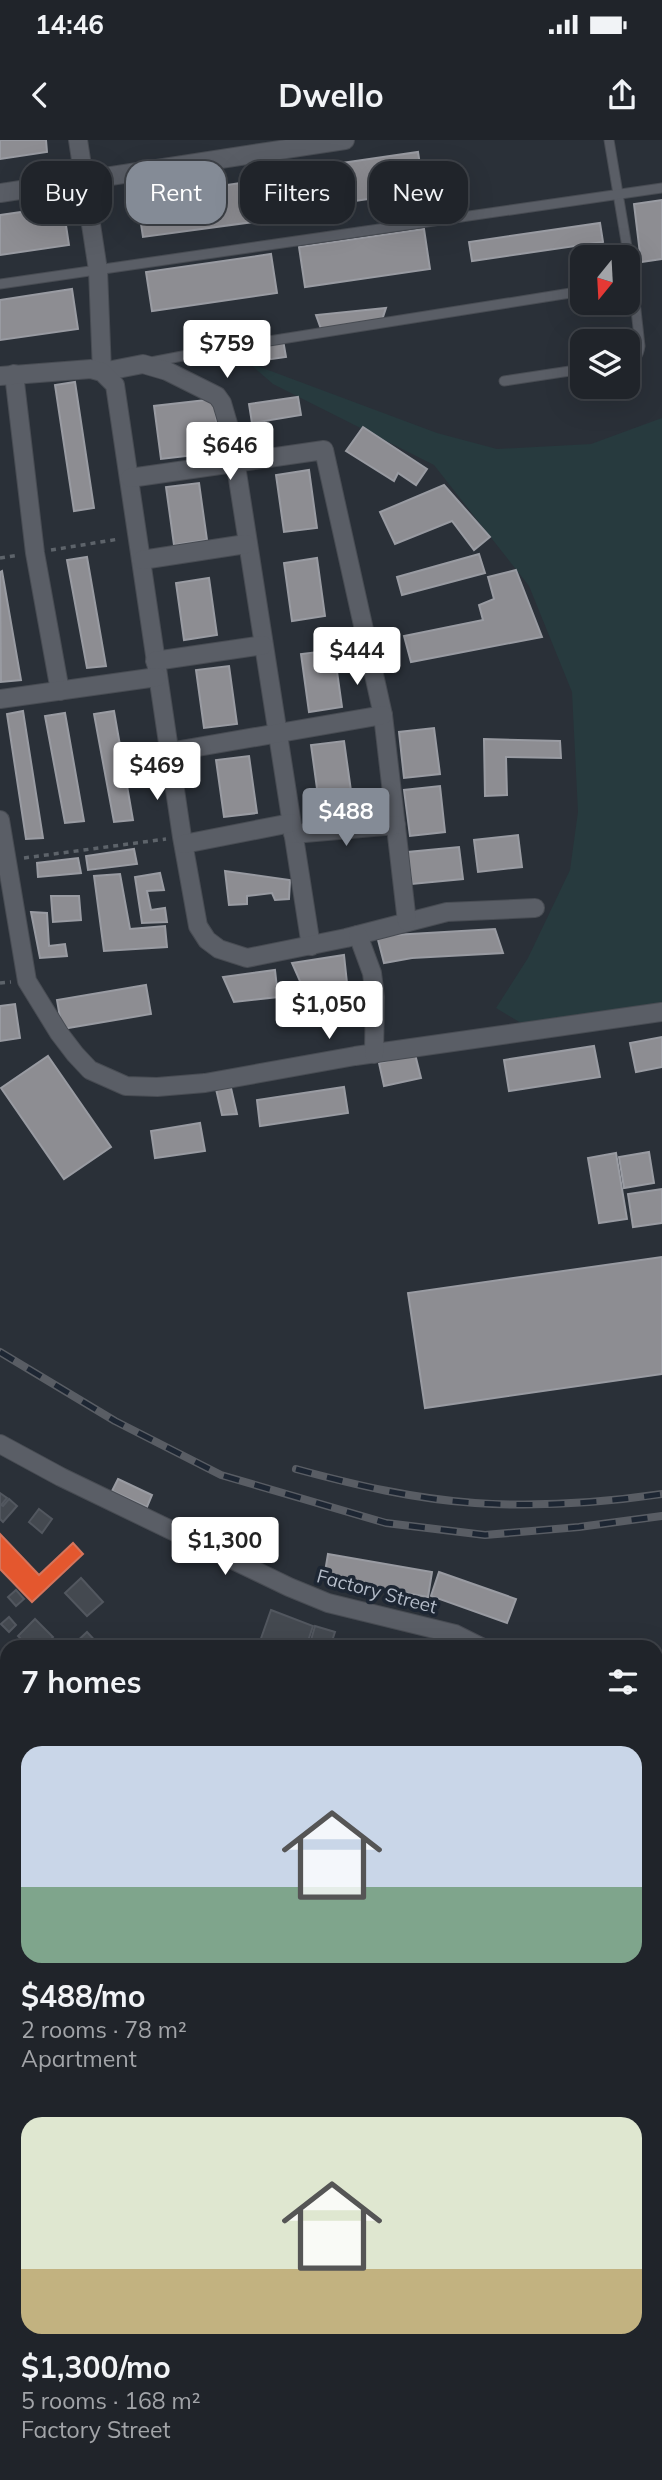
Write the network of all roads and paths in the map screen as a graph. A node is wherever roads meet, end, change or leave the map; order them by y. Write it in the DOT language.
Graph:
graph roads {
  1 [pos="78,140"];
  2 [pos="345,140"];
  3 [pos="609,140"];
  4 [pos="81,161"];
  5 [pos="112,176"];
  6 [pos="662,188"];
  7 [pos="21,190"];
  8 [pos="0,193"];
  9 [pos="619,194"];
  10 [pos="91,224"];
  11 [pos="625,245"];
  12 [pos="98,270"];
  13 [pos="0,284"];
  14 [pos="570,293"];
  15 [pos="143,364"];
  16 [pos="570,371"];
  17 [pos="102,372"];
  18 [pos="7,375"];
  19 [pos="504,381"];
  20 [pos="233,463"];
  21 [pos="130,478"];
  22 [pos="138,536"];
  23 [pos="247,544"];
  24 [pos="36,553"];
  25 [pos="0,558"];
  26 [pos="142,560"];
  27 [pos="263,645"];
  28 [pos="156,668"];
  29 [pos="60,691"];
  30 [pos="0,699"];
  31 [pos="383,715"];
  32 [pos="277,733"];
  33 [pos="169,752"];
  34 [pos="0,820"];
  35 [pos="396,825"];
  36 [pos="292,828"];
  37 [pos="183,841"];
  38 [pos="6,860"];
  39 [pos="535,908"];
  40 [pos="407,922"];
  41 [pos="358,934"];
  42 [pos="311,946"];
  43 [pos="662,1012"];
  44 [pos="374,1054"];
  45 [pos="0,1444"];
  46 [pos="466,1640"];
  1 -- 4 [label="street"];
  2 -- 5 [label="street"];
  3 -- 9 [label="lane"];
  6 -- 9 [label="lane"];
  7 -- 8 [label="street"];
  9 -- 11 [label="lane"];
  9 -- 12 [label="lane"];
  10 -- 12 [label="street"];
  12 -- 13 [label="lane"];
  12 -- 17 [label="street"];
  14 -- 15 [label="lane"];
  15 -- 17 [label="street"];
  15 -- 20 [label="street"];
  16 -- 19 [label="lane"];
  17 -- 18 [label="street"];
  17 -- 21 [label="street"];
  18 -- 24 [label="street"];
  20 -- 21 [label="street"];
  20 -- 23 [label="street"];
  20 -- 31 [label="street"];
  21 -- 22 [label="street"];
  22 -- 24 [label="path"];
  22 -- 26 [label="street"];
  23 -- 26 [label="street"];
  23 -- 27 [label="street"];
  24 -- 25 [label="path"];
  24 -- 29 [label="street"];
  26 -- 28 [label="street"];
  27 -- 28 [label="street"];
  27 -- 32 [label="street"];
  28 -- 29 [label="street"];
  28 -- 33 [label="street"];
  29 -- 30 [label="street"];
  31 -- 32 [label="street"];
  31 -- 35 [label="street"];
  32 -- 33 [label="street"];
  32 -- 36 [label="street"];
  33 -- 37 [label="street"];
  34 -- 38 [label="street"];
  35 -- 36 [label="street"];
  35 -- 40 [label="street"];
  36 -- 37 [label="street"];
  36 -- 42 [label="street"];
  37 -- 38 [label="path"];
  37 -- 42 [label="street"];
  38 -- 44 [label="street"];
  39 -- 40 [label="street"];
  40 -- 41 [label="street"];
  41 -- 42 [label="street"];
  41 -- 44 [label="street"];
  43 -- 44 [label="street"];
  45 -- 46 [label="street, Factory Street"];
}
